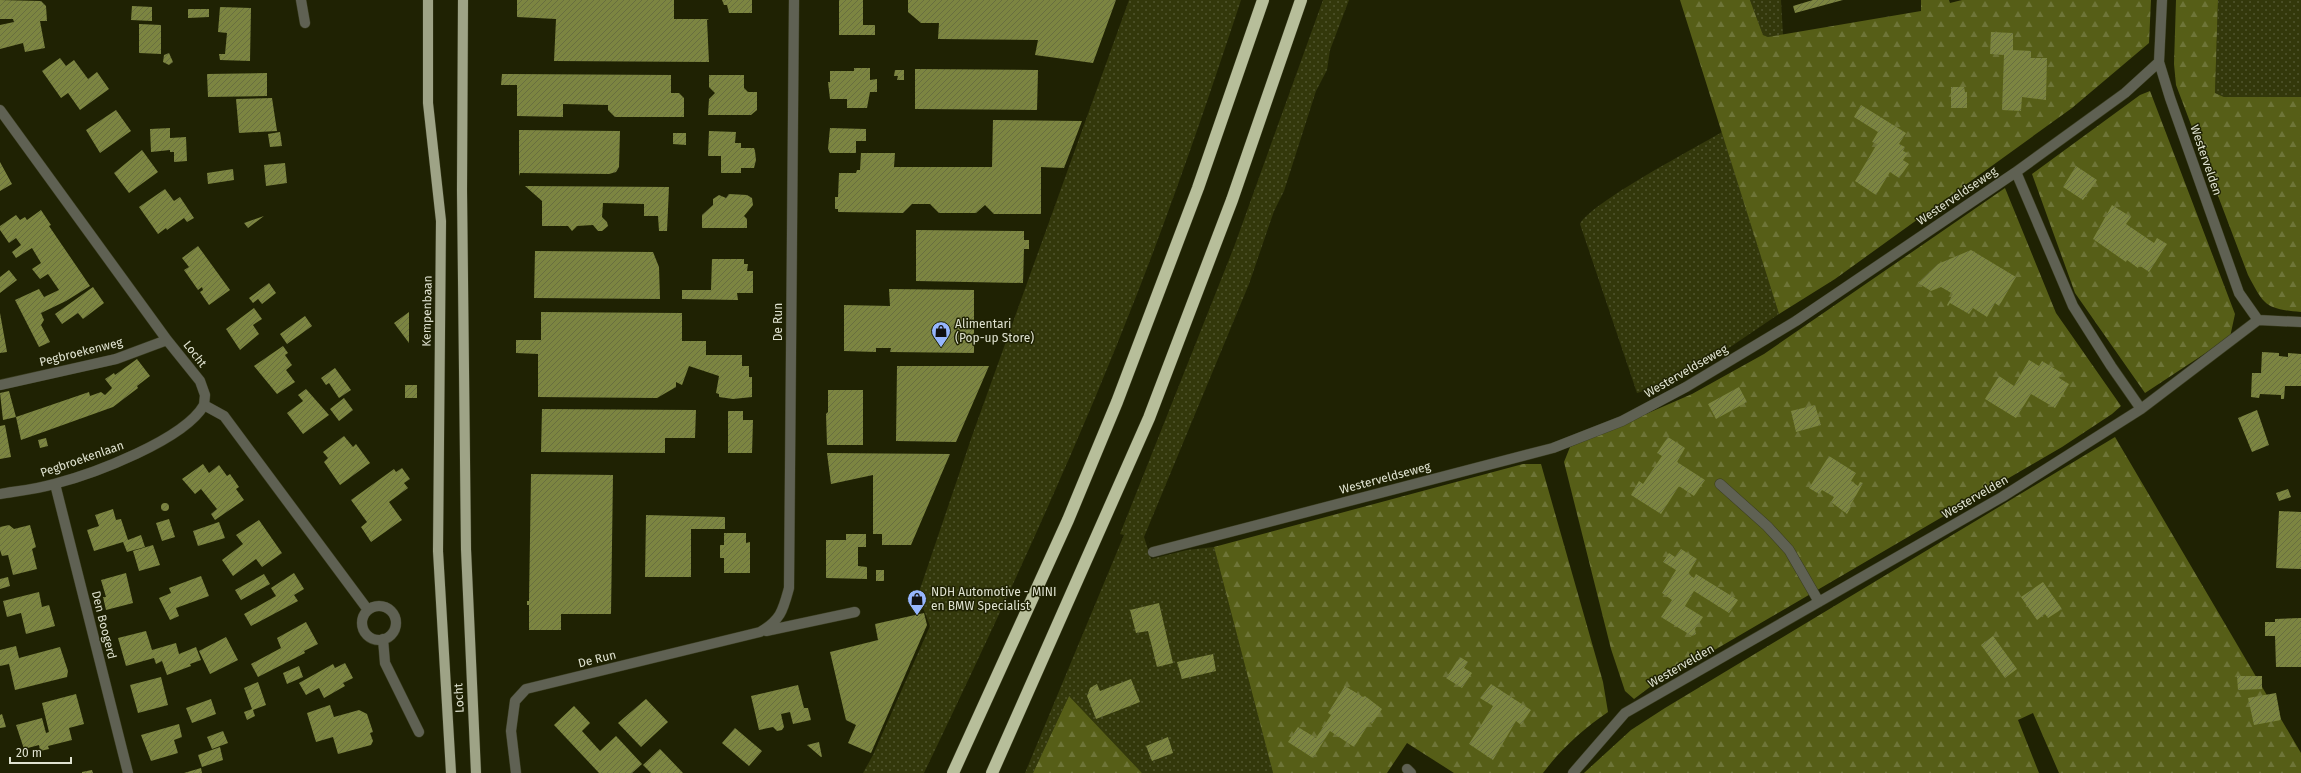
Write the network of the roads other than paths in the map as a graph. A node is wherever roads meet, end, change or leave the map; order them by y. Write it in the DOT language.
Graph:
graph roads {
  1 [pos="301,0"];
  2 [pos="428,0"];
  3 [pos="463,0"];
  4 [pos="794,0"];
  5 [pos="1263,0"];
  6 [pos="1301,0"];
  7 [pos="2162,0"];
  8 [pos="305,23"];
  9 [pos="2159,62"];
  10 [pos="0,110"];
  11 [pos="2016,172"];
  12 [pos="2258,320"];
  13 [pos="2301,322"];
  14 [pos="167,340"];
  15 [pos="0,385"];
  16 [pos="204,405"];
  17 [pos="2141,409"];
  18 [pos="55,484"];
  19 [pos="1720,484"];
  20 [pos="0,494"];
  21 [pos="1153,552"];
  22 [pos="1819,602"];
  23 [pos="368,610"];
  24 [pos="855,612"];
  25 [pos="441,623"];
  26 [pos="760,632"];
  27 [pos="382,639"];
  28 [pos="419,732"];
  29 [pos="128,773"];
  30 [pos="451,773"];
  31 [pos="476,773"];
  32 [pos="516,773"];
  33 [pos="953,773"];
  34 [pos="992,773"];
  35 [pos="1573,773"];
  1 -- 8 [label="street"];
  2 -- 25 [label="main road, Kempenbaan"];
  3 -- 31 [label="main road, Locht"];
  4 -- 26 [label="street, De Run"];
  5 -- 33 [label="highway"];
  6 -- 34 [label="highway"];
  7 -- 9 [label="street, Westervelden"];
  9 -- 11 [label="street, Westerveldseweg"];
  9 -- 12 [label="street, Westervelden"];
  10 -- 14 [label="street, Locht"];
  11 -- 17 [label="street"];
  11 -- 21 [label="street, Westerveldseweg"];
  12 -- 13 [label="street"];
  12 -- 17 [label="street, Westervelden"];
  14 -- 15 [label="street, Pegbroekenweg"];
  14 -- 16 [label="street, Locht"];
  16 -- 18 [label="street, Pegbroekenlaan"];
  16 -- 23 [label="street"];
  17 -- 22 [label="street, Westervelden"];
  18 -- 20 [label="street, Pegbroekenlaan"];
  18 -- 29 [label="street, Den Boogerd"];
  19 -- 22 [label="street"];
  22 -- 35 [label="street, Westervelden"];
  23 -- 27 [label="street"];
  23 -- 27 [label="street"];
  24 -- 26 [label="street, De Run"];
  25 -- 30 [label="main road, Locht"];
  26 -- 32 [label="street, De Run"];
  27 -- 28 [label="street"];
}
